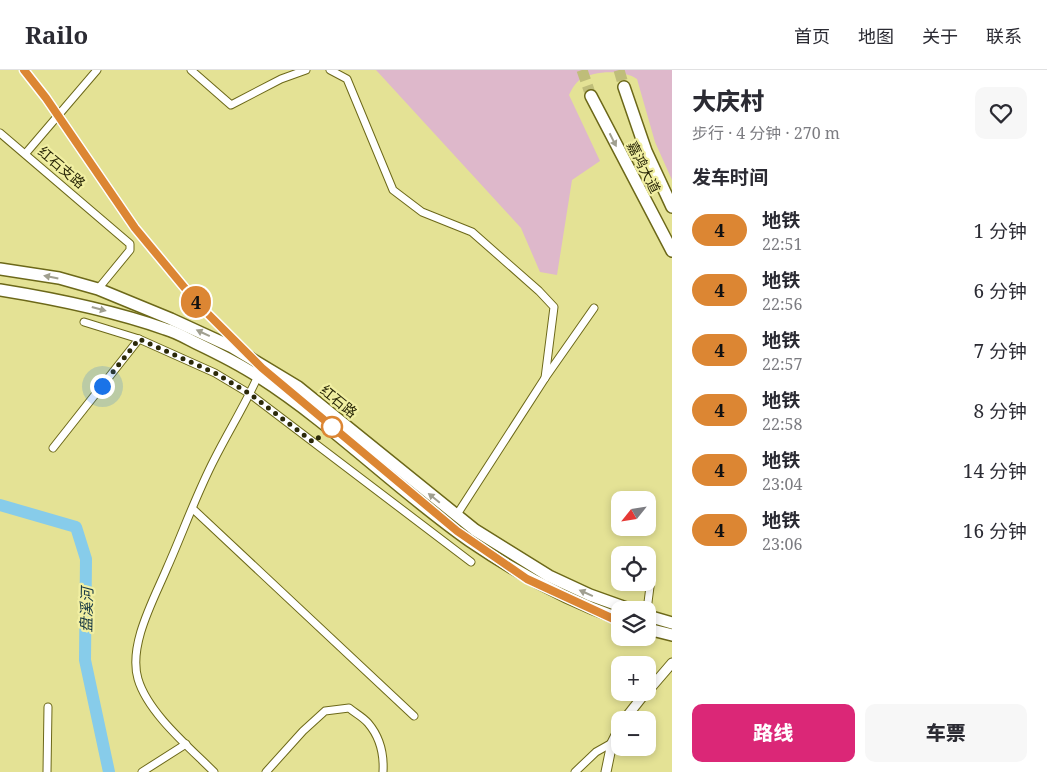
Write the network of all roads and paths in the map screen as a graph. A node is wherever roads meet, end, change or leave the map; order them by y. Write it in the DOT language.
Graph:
graph roads {
  1 [pos="96,70"];
  2 [pos="191,70"];
  3 [pos="306,70"];
  4 [pos="330,70"];
  5 [pos="624,87"];
  6 [pos="591,96"];
  7 [pos="0,133"];
  8 [pos="26,153"];
  9 [pos="672,207"];
  10 [pos="672,251"];
  11 [pos="0,269"];
  12 [pos="98,289"];
  13 [pos="0,290"];
  14 [pos="594,308"];
  15 [pos="84,322"];
  16 [pos="139,339"];
  17 [pos="258,376"];
  18 [pos="544,378"];
  19 [pos="250,394"];
  20 [pos="53,448"];
  21 [pos="193,509"];
  22 [pos="456,516"];
  23 [pos="471,562"];
  24 [pos="611,602"];
  25 [pos="611,617"];
  26 [pos="656,618"];
  27 [pos="672,623"];
  28 [pos="656,631"];
  29 [pos="672,636"];
  30 [pos="672,663"];
  31 [pos="656,682"];
  32 [pos="640,701"];
  33 [pos="48,707"];
  34 [pos="631,711"];
  35 [pos="414,716"];
  36 [pos="186,744"];
  37 [pos="611,744"];
  38 [pos="611,748"];
  39 [pos="47,772"];
  40 [pos="142,772"];
  41 [pos="214,772"];
  42 [pos="266,772"];
  43 [pos="383,772"];
  44 [pos="575,772"];
  45 [pos="606,772"];
  1 -- 8 [label="street"];
  2 -- 3 [label="street"];
  4 -- 18 [label="street"];
  5 -- 9 [label="highway, 嘉鸿大道"];
  6 -- 10 [label="highway, 嘉鸿大道, one-way"];
  7 -- 8 [label="street, 红石支路"];
  8 -- 12 [label="street, 红石支路"];
  12 -- 11 [label="highway, 红石路, one-way"];
  22 -- 12 [label="highway, 红石路, one-way"];
  13 -- 17 [label="highway, 红石路, one-way"];
  14 -- 18 [label="street"];
  15 -- 16 [label="street"];
  16 -- 19 [label="street"];
  16 -- 20 [label="street"];
  17 -- 19 [label="street"];
  17 -- 25 [label="highway, 红石路"];
  18 -- 22 [label="street"];
  19 -- 21 [label="street"];
  19 -- 23 [label="street"];
  21 -- 35 [label="street"];
  21 -- 36 [label="street"];
  24 -- 22 [label="highway, 红石路, one-way"];
  26 -- 27 [label="highway"];
  28 -- 29 [label="highway"];
  30 -- 31 [label="street"];
  32 -- 34 [label="street"];
  33 -- 39 [label="street"];
  36 -- 40 [label="street"];
  36 -- 41 [label="street"];
  37 -- 44 [label="street"];
  38 -- 45 [label="street"];
  42 -- 43 [label="street"];
}
